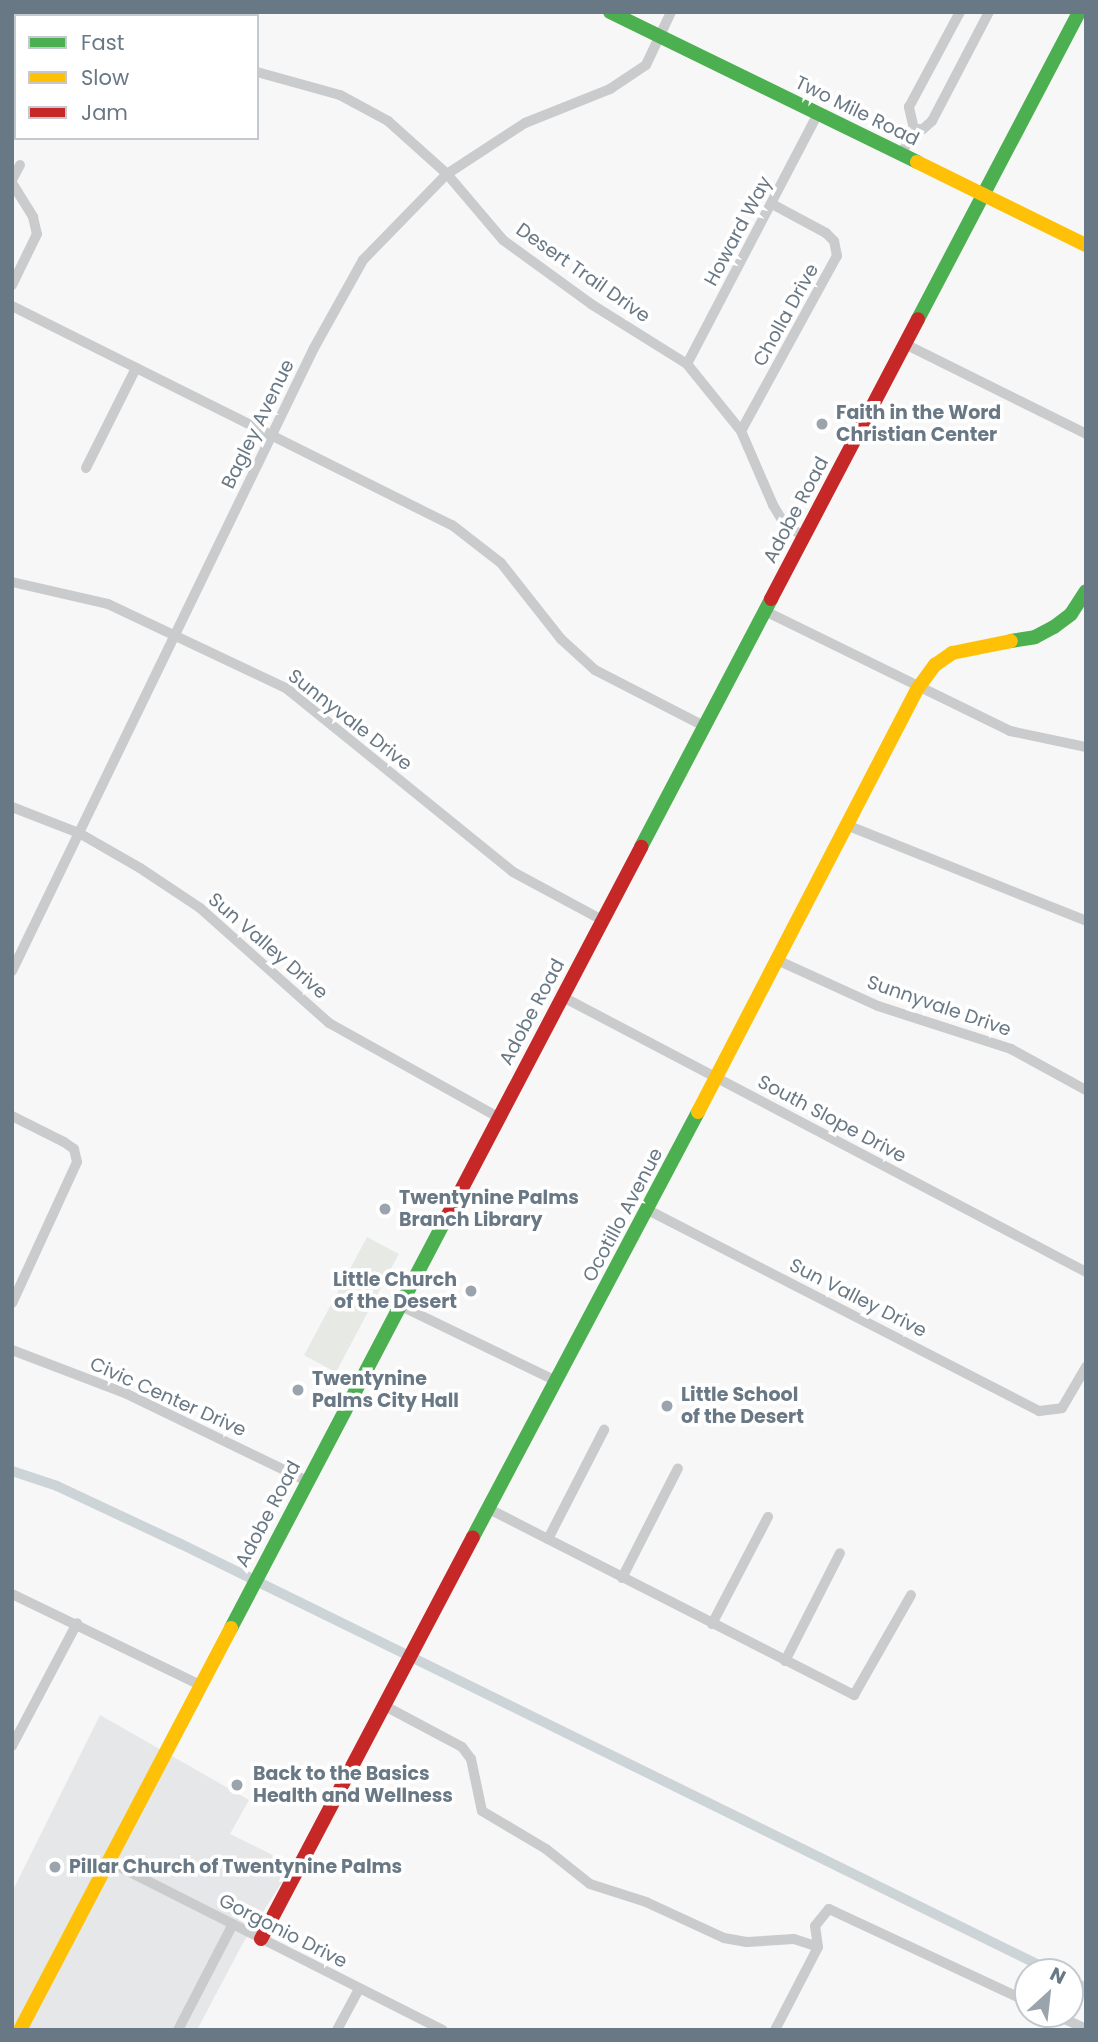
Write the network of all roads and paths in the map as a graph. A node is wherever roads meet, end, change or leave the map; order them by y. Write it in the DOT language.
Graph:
graph roads {
  1 [pos="610,12"];
  2 [pos="671,12"];
  3 [pos="960,12"];
  4 [pos="989,12"];
  5 [pos="1078,13"];
  6 [pos="660,36"];
  7 [pos="259,73"];
  8 [pos="818,113"];
  9 [pos="914,129"];
  10 [pos="902,153"];
  11 [pos="20,165"];
  12 [pos="447,174"];
  13 [pos="12,181"];
  14 [pos="983,194"];
  15 [pos="772,204"];
  16 [pos="1086,245"];
  17 [pos="12,285"];
  18 [pos="12,306"];
  19 [pos="905,344"];
  20 [pos="687,364"];
  21 [pos="136,368"];
  22 [pos="741,431"];
  23 [pos="1086,434"];
  24 [pos="272,435"];
  25 [pos="86,468"];
  26 [pos="803,537"];
  27 [pos="12,582"];
  28 [pos="1086,591"];
  29 [pos="765,611"];
  30 [pos="178,633"];
  31 [pos="918,688"];
  32 [pos="704,726"];
  33 [pos="1086,747"];
  34 [pos="12,807"];
  35 [pos="849,826"];
  36 [pos="79,833"];
  37 [pos="602,920"];
  38 [pos="1086,921"];
  39 [pos="777,960"];
  40 [pos="12,971"];
  41 [pos="561,996"];
  42 [pos="716,1077"];
  43 [pos="1086,1090"];
  44 [pos="12,1116"];
  45 [pos="498,1117"];
  46 [pos="648,1210"];
  47 [pos="1086,1272"];
  48 [pos="12,1303"];
  49 [pos="399,1305"];
  50 [pos="12,1350"];
  51 [pos="1086,1367"];
  52 [pos="556,1381"];
  53 [pos="604,1430"];
  54 [pos="678,1468"];
  55 [pos="307,1481"];
  56 [pos="489,1509"];
  57 [pos="768,1517"];
  58 [pos="548,1539"];
  59 [pos="840,1553"];
  60 [pos="622,1578"];
  61 [pos="12,1594"];
  62 [pos="911,1595"];
  63 [pos="77,1623"];
  64 [pos="712,1624"];
  65 [pos="785,1661"];
  66 [pos="200,1685"];
  67 [pos="385,1706"];
  68 [pos="12,1746"];
  69 [pos="108,1861"];
  70 [pos="233,1924"];
  71 [pos="261,1939"];
  72 [pos="818,1947"];
  73 [pos="359,1989"];
  74 [pos="1014,1995"];
  75 [pos="20,2030"];
  76 [pos="178,2030"];
  77 [pos="337,2030"];
  78 [pos="443,2030"];
  79 [pos="775,2030"];
  1 -- 6 [label="main road, Two Mile Road"];
  2 -- 6 [label="street, Bagley Avenue"];
  3 -- 9 [label="street"];
  4 -- 9 [label="street"];
  5 -- 14 [label="main road, Adobe Road"];
  6 -- 8 [label="main road, Two Mile Road"];
  6 -- 12 [label="street, Bagley Avenue"];
  7 -- 12 [label="street, Desert Trail Drive"];
  8 -- 10 [label="main road, Two Mile Road"];
  8 -- 15 [label="street, Howard Way"];
  9 -- 10 [label="street"];
  10 -- 14 [label="main road, Two Mile Road"];
  11 -- 13 [label="street"];
  12 -- 20 [label="street, Desert Trail Drive"];
  12 -- 24 [label="street, Bagley Avenue"];
  13 -- 17 [label="street"];
  14 -- 16 [label="main road, Two Mile Road"];
  14 -- 19 [label="main road, Adobe Road"];
  15 -- 20 [label="street, Howard Way"];
  15 -- 22 [label="street, Cholla Drive"];
  18 -- 21 [label="street"];
  19 -- 23 [label="street"];
  19 -- 26 [label="main road, Adobe Road"];
  20 -- 22 [label="street, Desert Trail Drive"];
  21 -- 24 [label="street"];
  21 -- 25 [label="street"];
  22 -- 26 [label="street, Desert Trail Drive"];
  24 -- 30 [label="street, Bagley Avenue"];
  24 -- 32 [label="street"];
  26 -- 29 [label="main road, Adobe Road"];
  27 -- 30 [label="street, Sunnyvale Drive"];
  28 -- 31 [label="main road, Ocotillo Avenue"];
  29 -- 31 [label="street"];
  29 -- 32 [label="main road, Adobe Road"];
  30 -- 36 [label="street, Bagley Avenue"];
  30 -- 37 [label="street, Sunnyvale Drive"];
  31 -- 33 [label="street"];
  31 -- 35 [label="main road, Ocotillo Avenue"];
  32 -- 37 [label="main road, Adobe Road"];
  34 -- 36 [label="street, Sun Valley Drive"];
  35 -- 38 [label="street"];
  35 -- 39 [label="main road, Ocotillo Avenue"];
  36 -- 40 [label="street, Bagley Avenue"];
  36 -- 45 [label="street, Sun Valley Drive"];
  37 -- 41 [label="main road, Adobe Road"];
  39 -- 42 [label="main road, Ocotillo Avenue"];
  39 -- 43 [label="street, Sunnyvale Drive"];
  41 -- 42 [label="street, South Slope Drive"];
  41 -- 45 [label="main road, Adobe Road"];
  42 -- 46 [label="main road, Ocotillo Avenue"];
  42 -- 47 [label="street, South Slope Drive"];
  44 -- 48 [label="street"];
  45 -- 49 [label="main road, Adobe Road"];
  46 -- 51 [label="street, Sun Valley Drive"];
  46 -- 52 [label="main road, Ocotillo Avenue"];
  49 -- 52 [label="street"];
  49 -- 55 [label="main road, Adobe Road"];
  50 -- 55 [label="street, Civic Center Drive"];
  52 -- 56 [label="main road, Ocotillo Avenue"];
  53 -- 58 [label="street"];
  54 -- 60 [label="street"];
  55 -- 66 [label="main road, Adobe Road"];
  56 -- 58 [label="street"];
  56 -- 67 [label="main road, Ocotillo Avenue"];
  57 -- 64 [label="street"];
  58 -- 60 [label="street"];
  59 -- 65 [label="street"];
  60 -- 64 [label="street"];
  61 -- 63 [label="street"];
  62 -- 65 [label="street"];
  63 -- 66 [label="street"];
  63 -- 68 [label="street"];
  64 -- 65 [label="street"];
  66 -- 69 [label="main road, Adobe Road"];
  67 -- 71 [label="main road, Ocotillo Avenue"];
  67 -- 72 [label="street"];
  69 -- 70 [label="street, Gorgonio Drive"];
  69 -- 75 [label="main road, Adobe Road"];
  70 -- 71 [label="street, Gorgonio Drive"];
  70 -- 76 [label="street"];
  71 -- 73 [label="street, Gorgonio Drive"];
  72 -- 74 [label="street"];
  72 -- 79 [label="street"];
  73 -- 77 [label="street"];
  73 -- 78 [label="street, Gorgonio Drive"];
}
